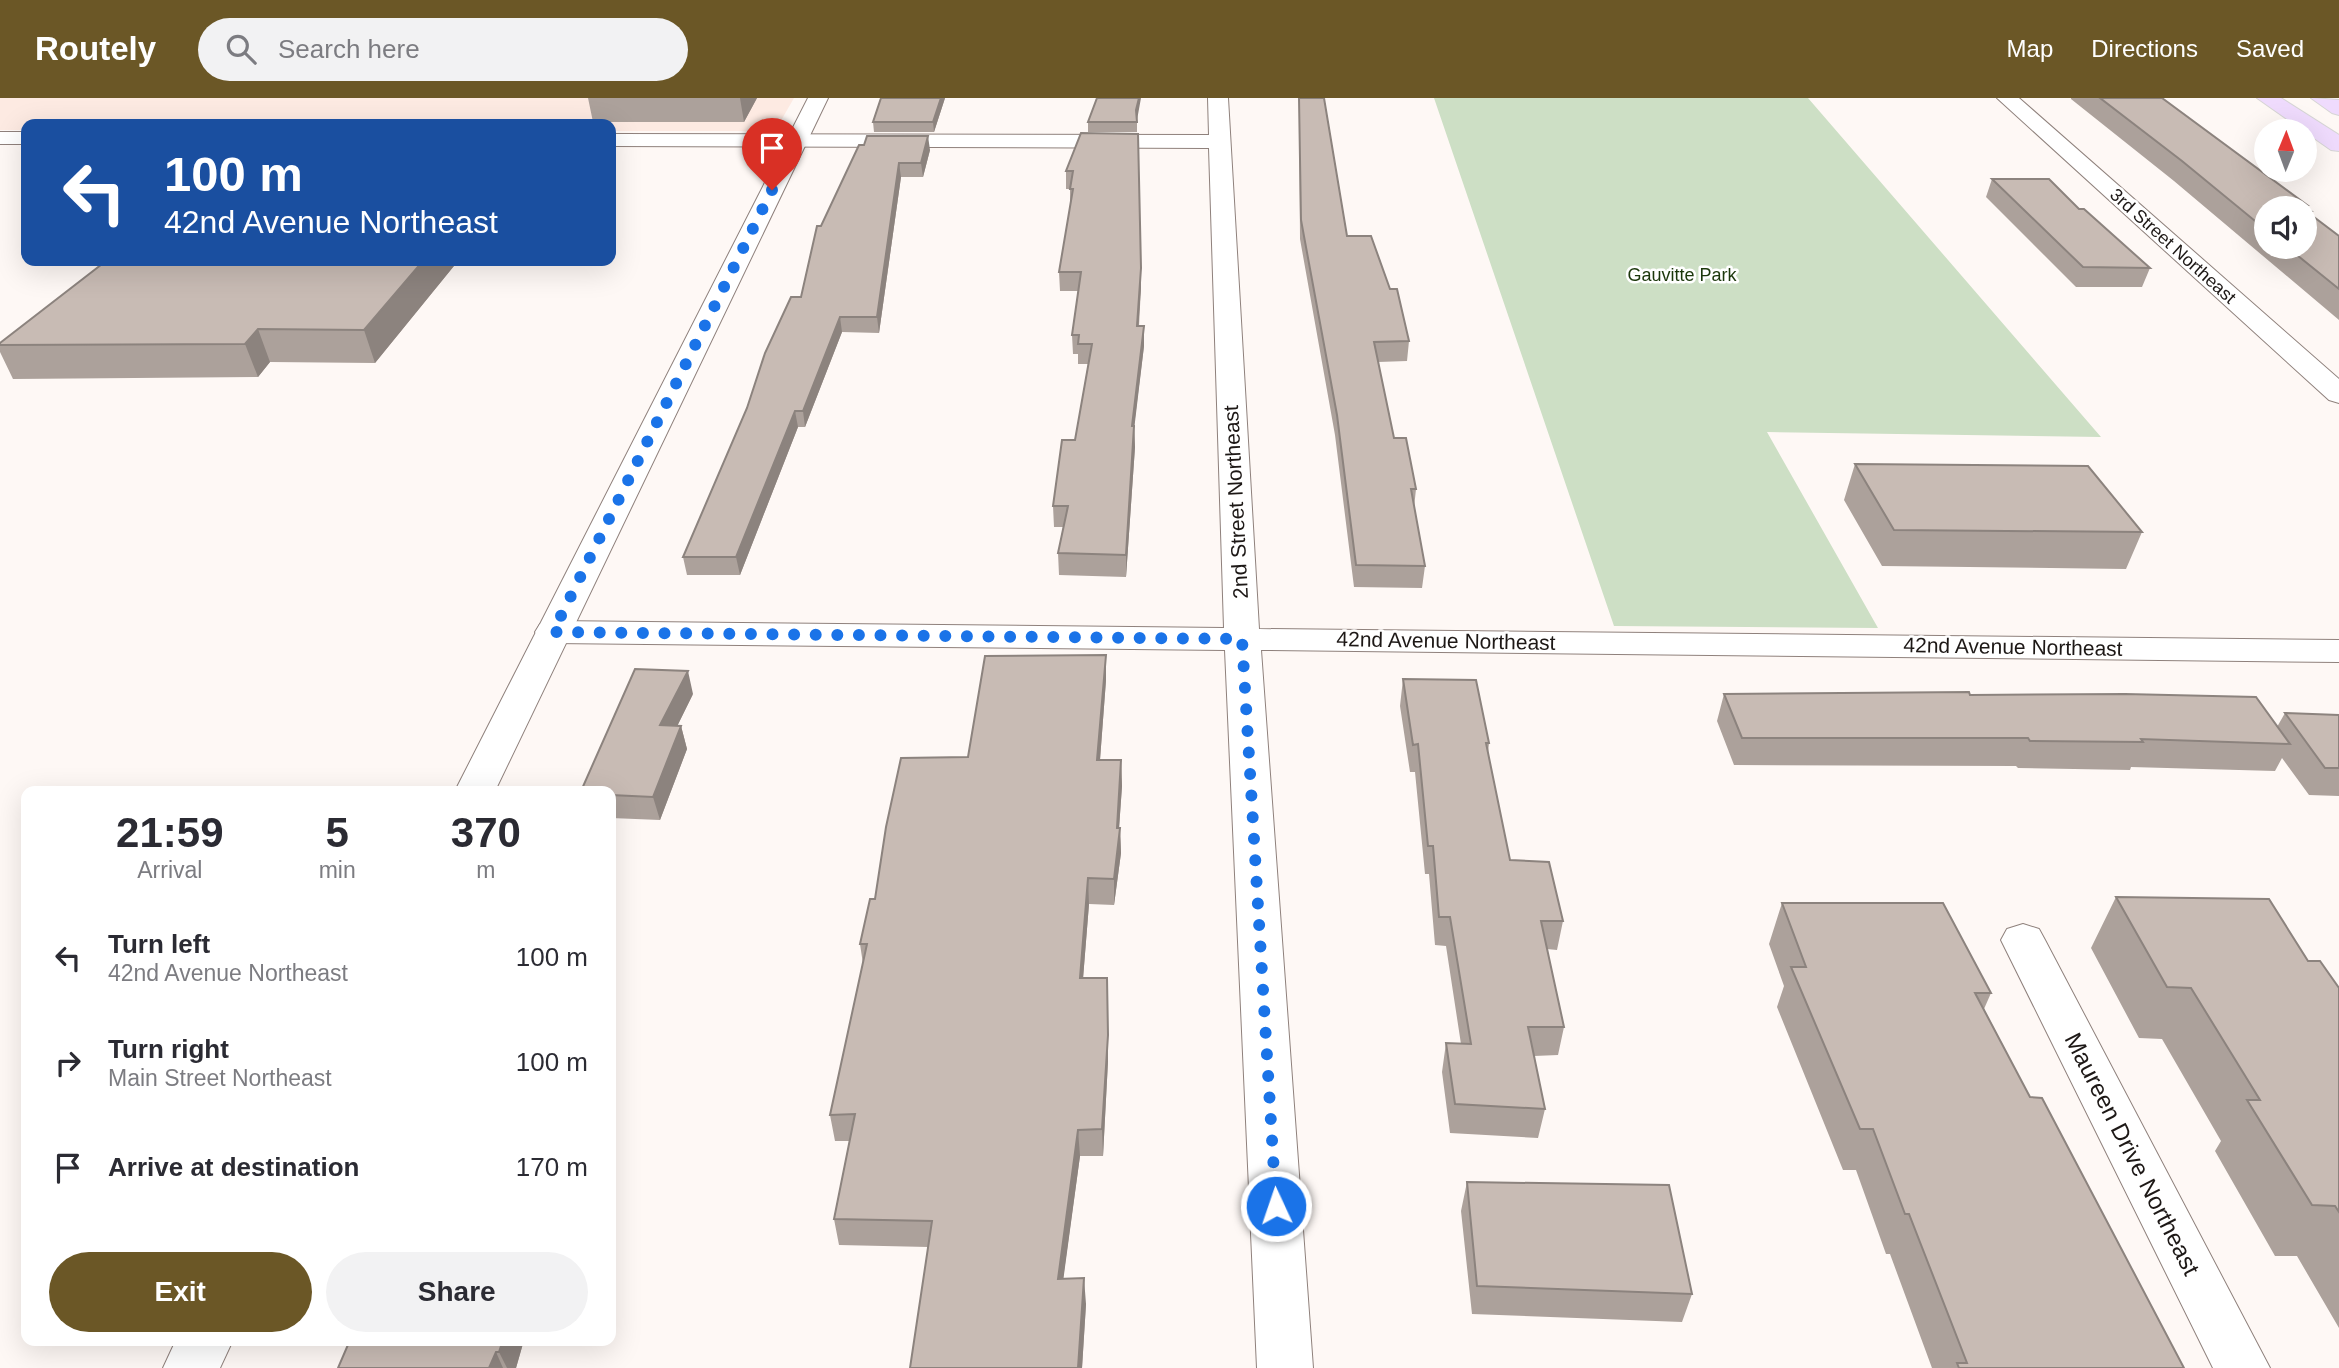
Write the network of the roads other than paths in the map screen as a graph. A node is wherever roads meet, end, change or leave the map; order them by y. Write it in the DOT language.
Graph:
graph roads {
  1 [pos="818,98"];
  2 [pos="1218,98"];
  3 [pos="2007,98"];
  4 [pos="2267,98"];
  5 [pos="2321,98"];
  6 [pos="2339,110"];
  7 [pos="0,138"];
  8 [pos="21,138"];
  9 [pos="616,140"];
  10 [pos="796,140"];
  11 [pos="1220,142"];
  12 [pos="2339,145"];
  13 [pos="2339,394"];
  14 [pos="553,632"];
  15 [pos="1242,639"];
  16 [pos="2339,651"];
  17 [pos="477,786"];
  18 [pos="2023,940"];
  19 [pos="202,1346"];
  20 [pos="191,1368"];
  21 [pos="1285,1368"];
  22 [pos="2242,1368"];
  1 -- 10 [label="street"];
  2 -- 11 [label="street, 2nd Street Northeast"];
  3 -- 13 [label="street, 3rd Street Northeast"];
  4 -- 12 [label="main road"];
  5 -- 6 [label="main road"];
  7 -- 8 [label="street"];
  9 -- 10 [label="street"];
  10 -- 11 [label="street"];
  10 -- 14 [label="street"];
  11 -- 15 [label="street, 2nd Street Northeast"];
  14 -- 15 [label="street, 42nd Avenue Northeast"];
  14 -- 17 [label="street"];
  15 -- 16 [label="street, 42nd Avenue Northeast"];
  15 -- 21 [label="street, 2nd Street Northeast"];
  18 -- 22 [label="street, Maureen Drive Northeast"];
  19 -- 20 [label="street"];
}
